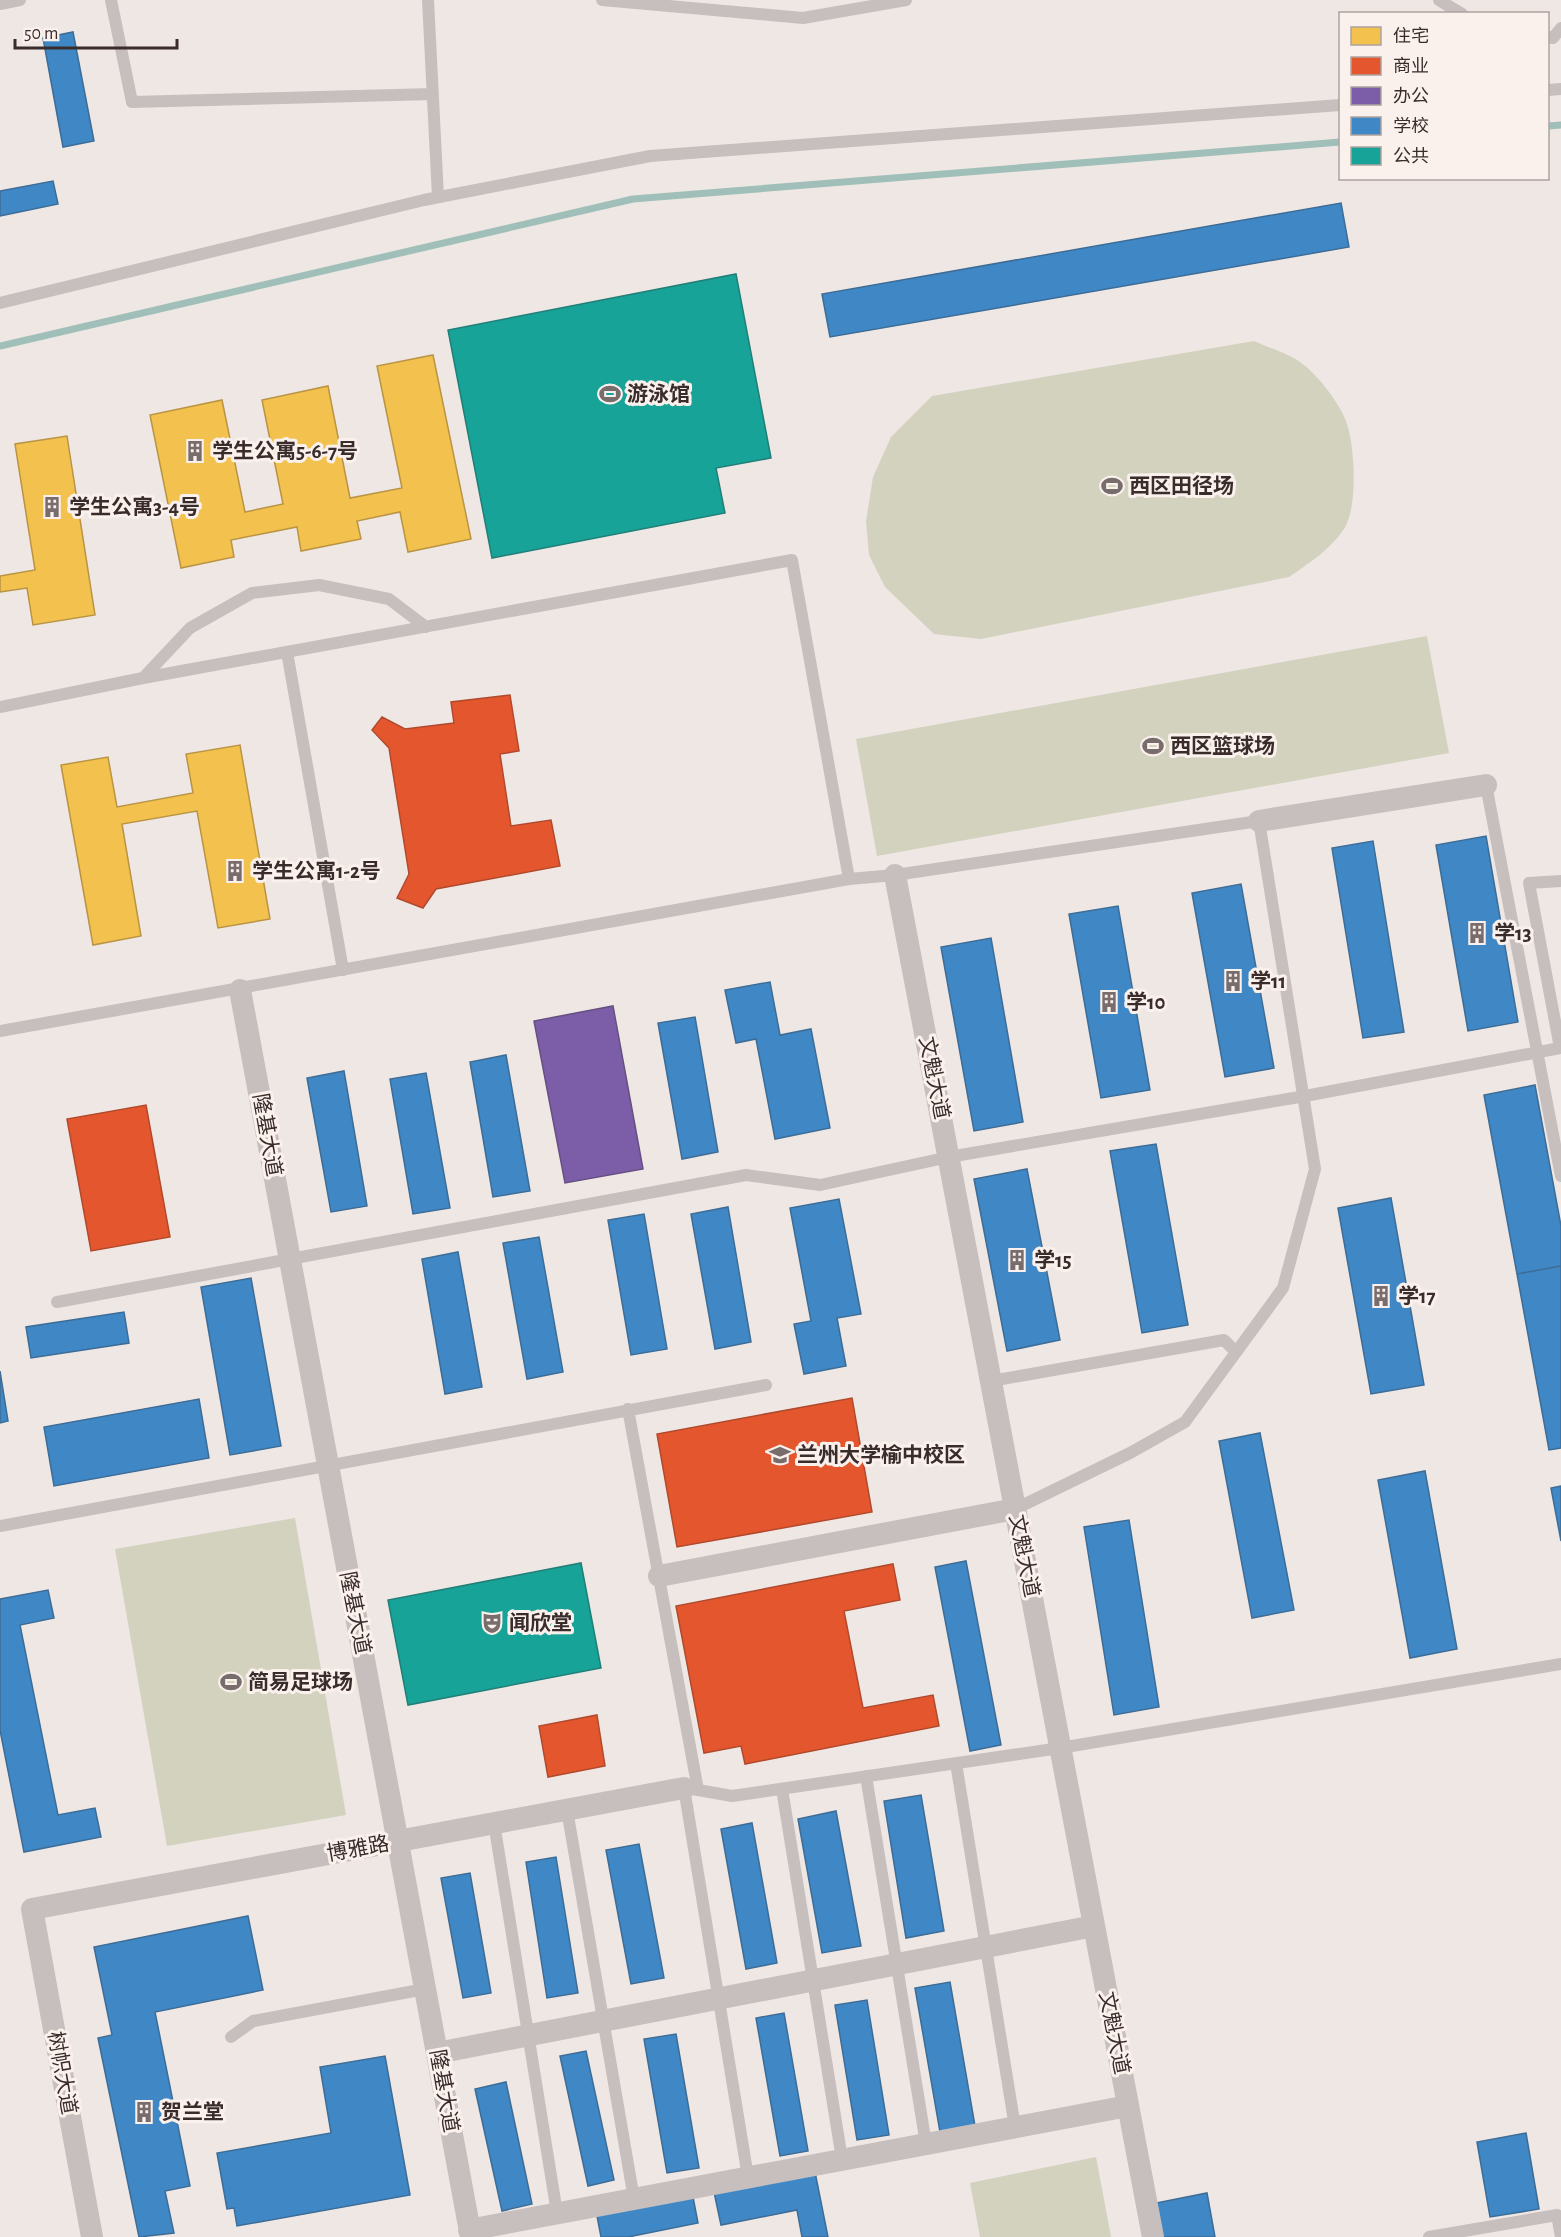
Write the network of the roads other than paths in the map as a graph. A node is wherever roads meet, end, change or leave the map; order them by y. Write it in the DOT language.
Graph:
graph roads {
  1 [pos="20,0"];
  2 [pos="111,0"];
  3 [pos="428,0"];
  4 [pos="602,0"];
  5 [pos="906,0"];
  6 [pos="1439,0"];
  7 [pos="627,1"];
  8 [pos="0,4"];
  9 [pos="1459,12"];
  10 [pos="1561,28"];
  11 [pos="1549,38"];
  12 [pos="432,94"];
  13 [pos="1339,105"];
  14 [pos="438,197"];
  15 [pos="0,303"];
  16 [pos="426,627"];
  17 [pos="286,651"];
  18 [pos="142,678"];
  19 [pos="0,707"];
  20 [pos="1486,785"];
  21 [pos="1259,821"];
  22 [pos="895,875"];
  23 [pos="849,879"];
  24 [pos="1561,881"];
  25 [pos="342,970"];
  26 [pos="240,990"];
  27 [pos="0,1031"];
  28 [pos="1538,1053"];
  29 [pos="1305,1096"];
  30 [pos="949,1157"];
  31 [pos="1561,1176"];
  32 [pos="290,1259"];
  33 [pos="57,1302"];
  34 [pos="1236,1352"];
  35 [pos="991,1381"];
  36 [pos="766,1385"];
  37 [pos="628,1409"];
  38 [pos="328,1465"];
  39 [pos="1015,1509"];
  40 [pos="0,1526"];
  41 [pos="659,1576"];
  42 [pos="1561,1664"];
  43 [pos="1060,1748"];
  44 [pos="956,1763"];
  45 [pos="866,1776"];
  46 [pos="691,1789"];
  47 [pos="782,1789"];
  48 [pos="567,1810"];
  49 [pos="494,1823"];
  50 [pos="397,1842"];
  51 [pos="32,1909"];
  52 [pos="1094,1926"];
  53 [pos="986,1947"];
  54 [pos="897,1964"];
  55 [pos="813,1980"];
  56 [pos="425,1989"];
  57 [pos="719,1998"];
  58 [pos="603,2020"];
  59 [pos="528,2035"];
  60 [pos="231,2037"];
  61 [pos="437,2053"];
  62 [pos="1128,2106"];
  63 [pos="1015,2127"];
  64 [pos="926,2144"];
  65 [pos="842,2159"];
  66 [pos="748,2177"];
  67 [pos="634,2199"];
  68 [pos="557,2213"];
  69 [pos="1494,2232"];
  70 [pos="470,2234"];
  71 [pos="92,2237"];
  72 [pos="1153,2237"];
  73 [pos="1429,2237"];
  74 [pos="1561,2237"];
  1 -- 8 [label="lane"];
  2 -- 12 [label="lane"];
  3 -- 12 [label="lane"];
  4 -- 7 [label="lane"];
  5 -- 7 [label="lane"];
  6 -- 9 [label="lane"];
  10 -- 11 [label="lane"];
  12 -- 14 [label="lane"];
  13 -- 14 [label="lane"];
  14 -- 15 [label="lane"];
  16 -- 17 [label="lane"];
  16 -- 18 [label="lane"];
  16 -- 23 [label="lane"];
  17 -- 18 [label="lane"];
  17 -- 25 [label="lane"];
  18 -- 19 [label="lane"];
  20 -- 21 [label="street"];
  20 -- 28 [label="lane"];
  21 -- 22 [label="lane"];
  21 -- 29 [label="lane"];
  22 -- 23 [label="lane"];
  22 -- 30 [label="street, 文魁大道"];
  23 -- 25 [label="lane"];
  24 -- 28 [label="lane"];
  25 -- 26 [label="lane"];
  26 -- 27 [label="lane"];
  26 -- 32 [label="street, 隆基大道"];
  28 -- 29 [label="lane"];
  28 -- 31 [label="lane"];
  29 -- 30 [label="lane"];
  29 -- 34 [label="lane"];
  30 -- 32 [label="lane"];
  30 -- 35 [label="street, 文魁大道"];
  32 -- 33 [label="lane"];
  32 -- 38 [label="street, 隆基大道"];
  34 -- 35 [label="lane"];
  34 -- 39 [label="lane"];
  35 -- 39 [label="street, 文魁大道"];
  36 -- 37 [label="lane"];
  37 -- 38 [label="lane"];
  37 -- 41 [label="lane"];
  38 -- 40 [label="lane"];
  38 -- 50 [label="street, 隆基大道"];
  39 -- 41 [label="street"];
  39 -- 43 [label="street, 文魁大道"];
  41 -- 46 [label="lane"];
  42 -- 43 [label="lane"];
  43 -- 44 [label="lane"];
  43 -- 52 [label="street, 文魁大道"];
  44 -- 45 [label="lane"];
  44 -- 53 [label="lane"];
  45 -- 47 [label="lane"];
  45 -- 54 [label="lane"];
  46 -- 47 [label="lane"];
  46 -- 48 [label="street, 博雅路"];
  46 -- 57 [label="lane"];
  47 -- 55 [label="lane"];
  48 -- 49 [label="street, 博雅路"];
  48 -- 58 [label="lane"];
  49 -- 50 [label="street, 博雅路"];
  49 -- 59 [label="lane"];
  50 -- 51 [label="street, 博雅路"];
  50 -- 56 [label="street, 隆基大道"];
  51 -- 71 [label="street, 树帜大道"];
  52 -- 53 [label="street"];
  52 -- 62 [label="street, 文魁大道"];
  53 -- 54 [label="street"];
  53 -- 63 [label="lane"];
  54 -- 55 [label="street"];
  54 -- 64 [label="lane"];
  55 -- 57 [label="street"];
  55 -- 65 [label="lane"];
  56 -- 60 [label="lane"];
  56 -- 61 [label="street, 隆基大道"];
  57 -- 58 [label="street"];
  57 -- 66 [label="lane"];
  58 -- 59 [label="street"];
  58 -- 67 [label="lane"];
  59 -- 61 [label="street"];
  59 -- 68 [label="lane"];
  61 -- 70 [label="street, 隆基大道"];
  62 -- 63 [label="street"];
  62 -- 72 [label="street, 文魁大道"];
  63 -- 64 [label="street"];
  64 -- 65 [label="street"];
  65 -- 66 [label="street"];
  66 -- 67 [label="street"];
  67 -- 68 [label="street"];
  68 -- 70 [label="street"];
  69 -- 73 [label="lane"];
  69 -- 74 [label="lane"];
}
